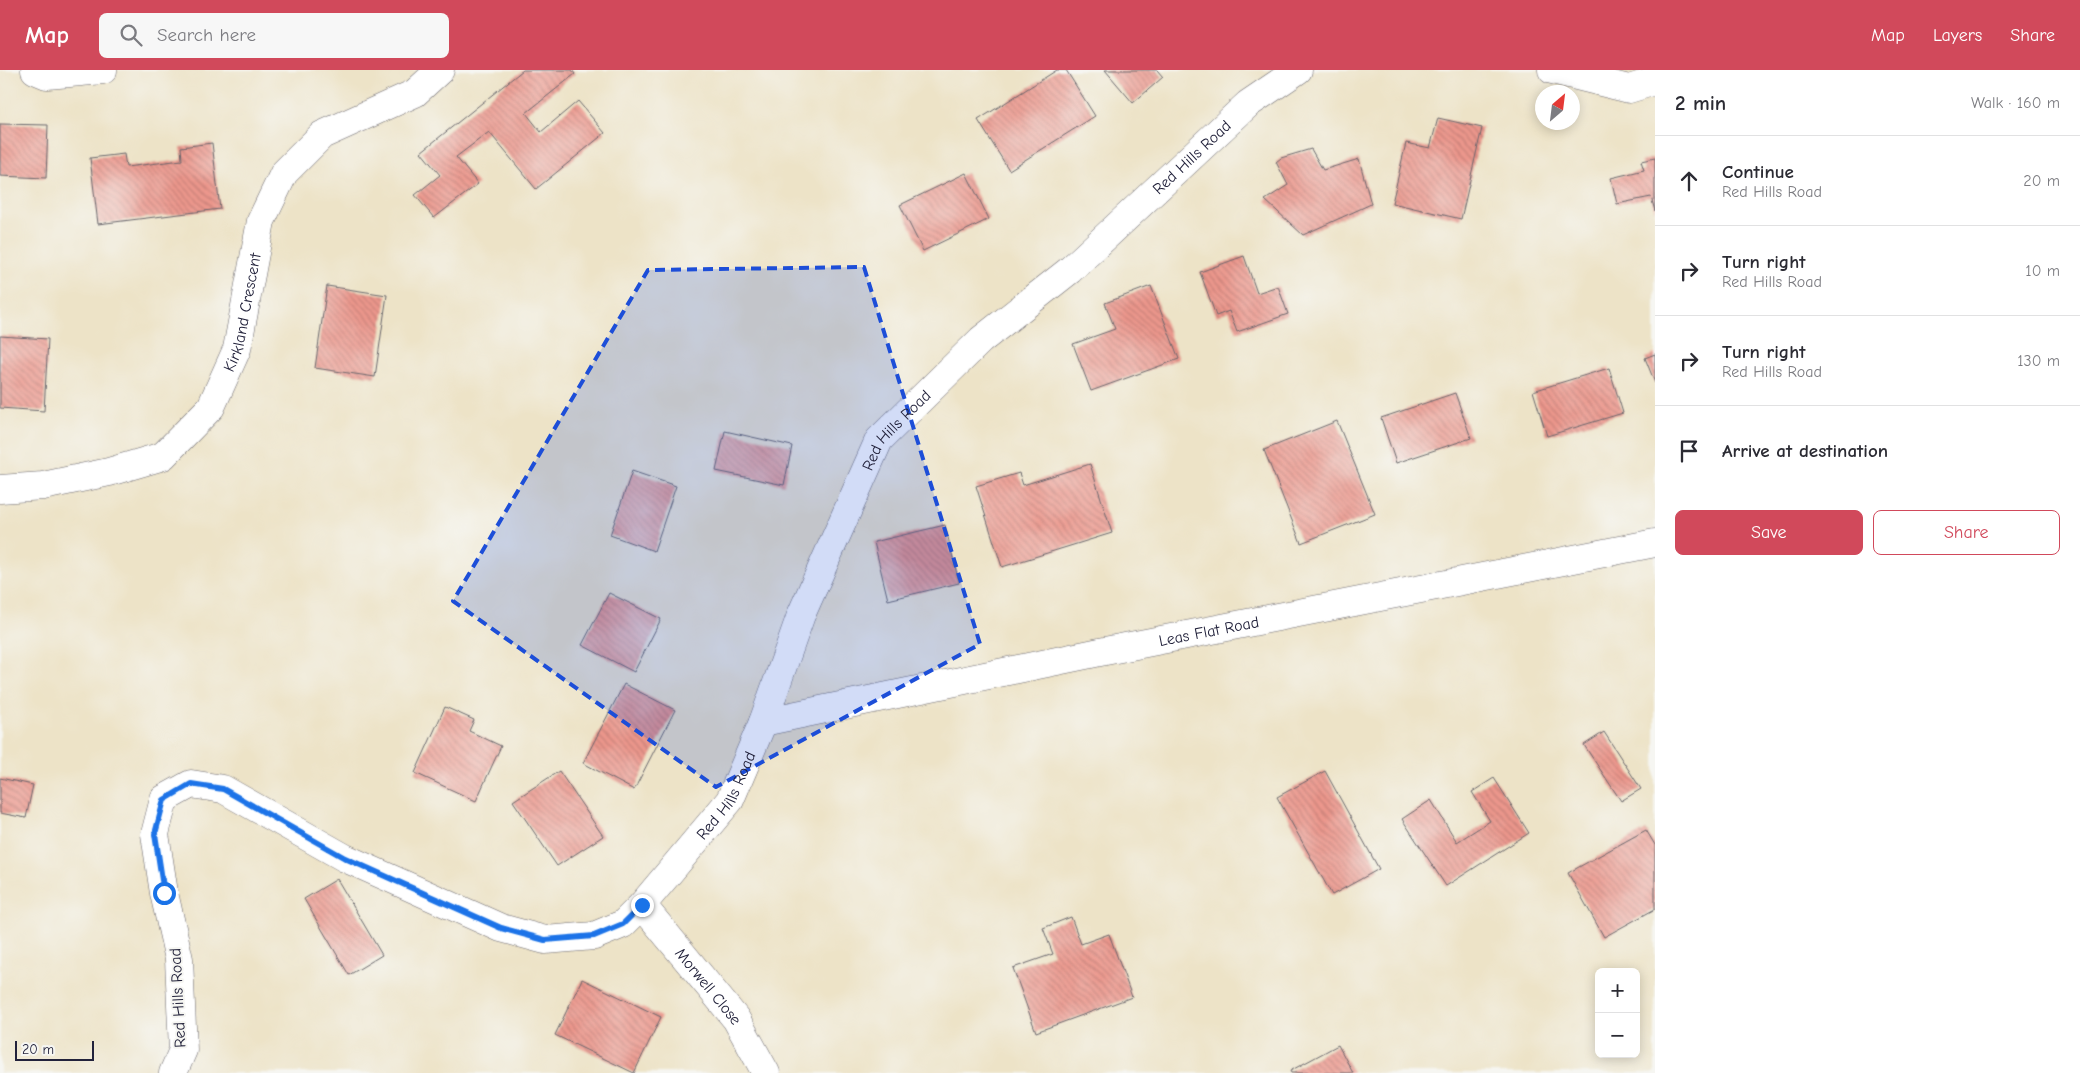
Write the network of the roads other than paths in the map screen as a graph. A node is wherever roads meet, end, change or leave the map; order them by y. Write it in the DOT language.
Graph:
graph roads {
  1 [pos="35,70"];
  2 [pos="103,70"];
  3 [pos="440,70"];
  4 [pos="1298,70"];
  5 [pos="1552,70"];
  6 [pos="1655,81"];
  7 [pos="0,489"];
  8 [pos="1655,543"];
  9 [pos="763,722"];
  10 [pos="642,905"];
  11 [pos="173,1073"];
  12 [pos="766,1073"];
  1 -- 2 [label="main road"];
  3 -- 7 [label="main road, Kirkland Crescent"];
  4 -- 9 [label="main road, Red Hills Road"];
  5 -- 6 [label="main road"];
  8 -- 9 [label="main road, Leas Flat Road"];
  9 -- 10 [label="main road, Red Hills Road"];
  10 -- 11 [label="main road, Red Hills Road"];
  10 -- 12 [label="main road, Morwell Close"];
}
